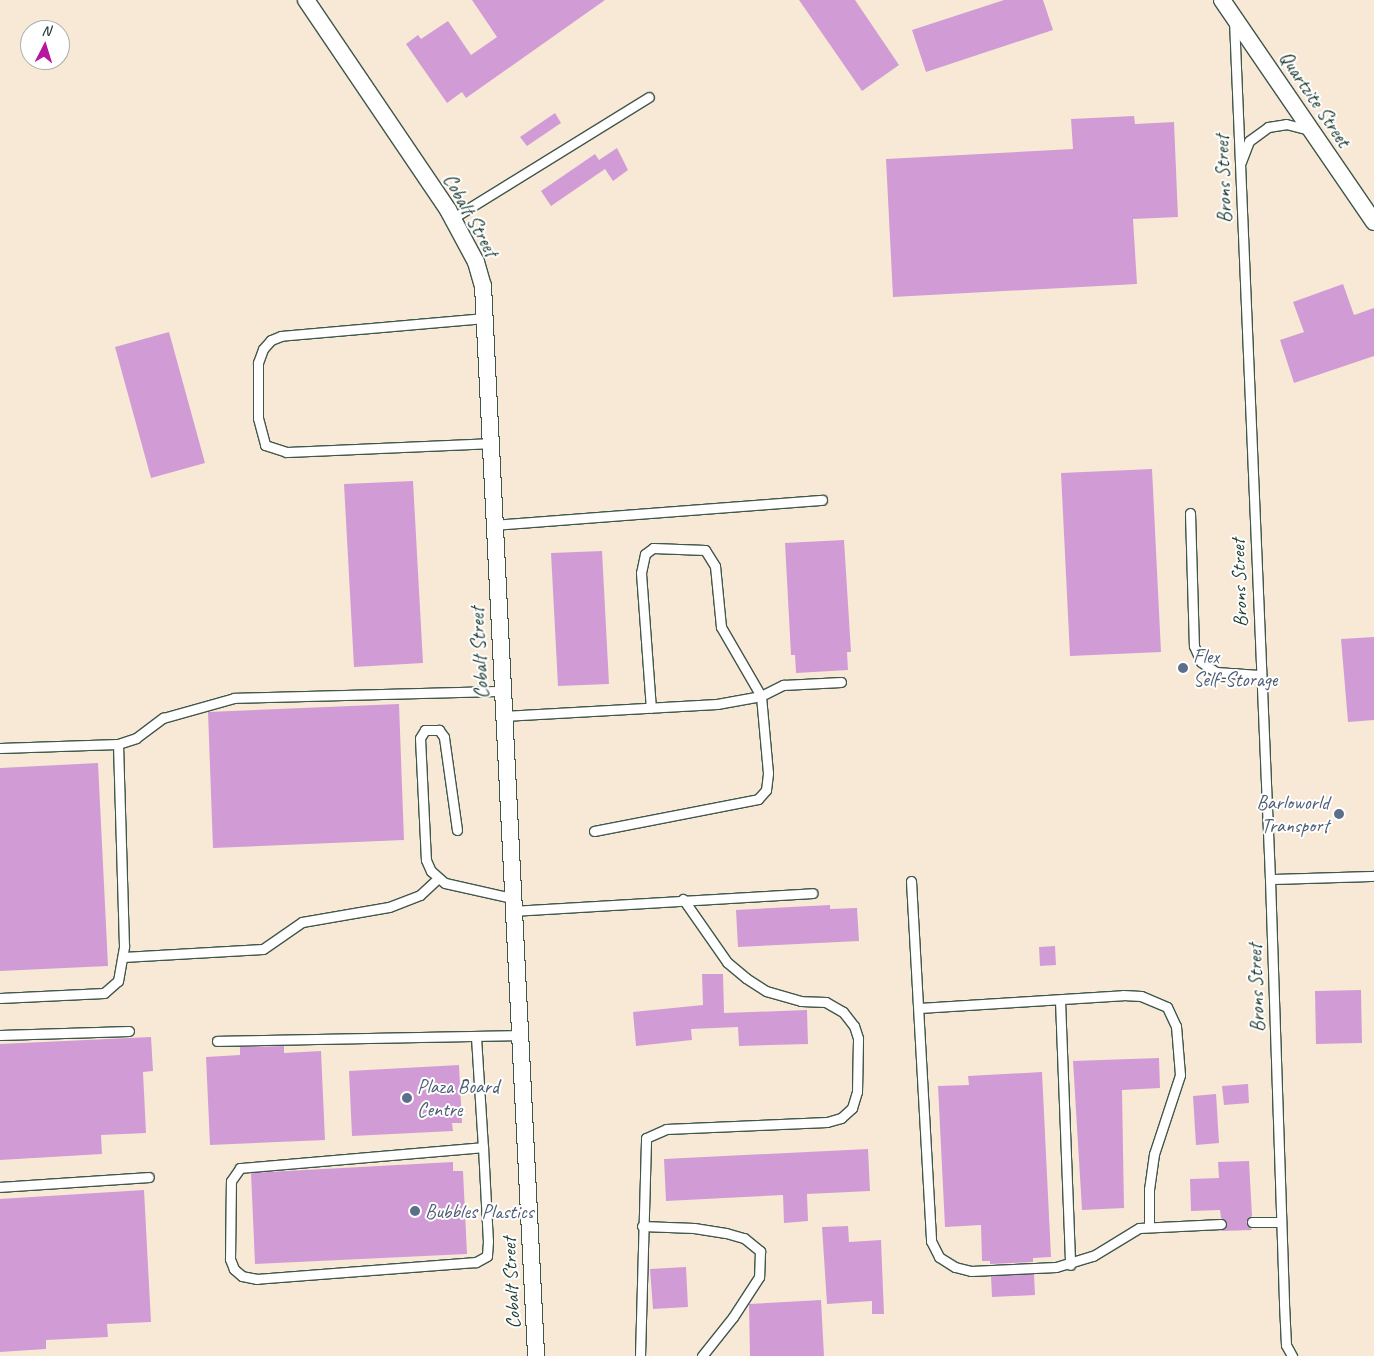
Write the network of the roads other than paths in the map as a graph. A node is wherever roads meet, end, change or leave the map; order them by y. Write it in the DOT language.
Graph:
graph roads {
  1 [pos="306,0"];
  2 [pos="1222,0"];
  3 [pos="1234,18"];
  4 [pos="650,97"];
  5 [pos="1311,130"];
  6 [pos="1240,165"];
  7 [pos="453,218"];
  8 [pos="1374,222"];
  9 [pos="485,318"];
  10 [pos="490,443"];
  11 [pos="822,500"];
  12 [pos="1190,513"];
  13 [pos="494,525"];
  14 [pos="1259,675"];
  15 [pos="841,682"];
  16 [pos="502,691"];
  17 [pos="761,696"];
  18 [pos="651,708"];
  19 [pos="503,716"];
  20 [pos="118,744"];
  21 [pos="0,748"];
  22 [pos="457,830"];
  23 [pos="594,831"];
  24 [pos="1374,876"];
  25 [pos="438,878"];
  26 [pos="1270,879"];
  27 [pos="911,881"];
  28 [pos="812,893"];
  29 [pos="683,899"];
  30 [pos="512,905"];
  31 [pos="123,957"];
  32 [pos="0,998"];
  33 [pos="1060,1000"];
  34 [pos="919,1008"];
  35 [pos="130,1031"];
  36 [pos="518,1035"];
  37 [pos="0,1036"];
  38 [pos="476,1037"];
  39 [pos="218,1041"];
  40 [pos="483,1148"];
  41 [pos="148,1177"];
  42 [pos="0,1187"];
  43 [pos="1252,1222"];
  44 [pos="1281,1222"];
  45 [pos="1221,1224"];
  46 [pos="642,1226"];
  47 [pos="1149,1226"];
  48 [pos="1070,1265"];
  49 [pos="536,1356"];
  50 [pos="640,1356"];
  51 [pos="702,1356"];
  52 [pos="1292,1356"];
  1 -- 7 [label="street, Cobalt Street"];
  2 -- 3 [label="street, Quartzite Street"];
  3 -- 5 [label="street, Quartzite Street"];
  3 -- 6 [label="lane, Brons Street"];
  4 -- 7 [label="lane"];
  5 -- 6 [label="lane"];
  5 -- 8 [label="street, Quartzite Street"];
  6 -- 14 [label="lane, Brons Street"];
  7 -- 9 [label="street, Cobalt Street"];
  9 -- 10 [label="street, Cobalt Street"];
  9 -- 10 [label="lane"];
  10 -- 13 [label="street, Cobalt Street"];
  11 -- 13 [label="lane"];
  12 -- 14 [label="lane"];
  13 -- 16 [label="street, Cobalt Street"];
  14 -- 26 [label="lane, Brons Street"];
  15 -- 17 [label="lane"];
  16 -- 19 [label="street, Cobalt Street"];
  16 -- 20 [label="lane"];
  17 -- 18 [label="lane"];
  17 -- 18 [label="lane"];
  17 -- 23 [label="lane"];
  18 -- 19 [label="lane"];
  19 -- 30 [label="street, Cobalt Street"];
  20 -- 21 [label="lane"];
  20 -- 31 [label="lane"];
  22 -- 25 [label="lane"];
  24 -- 26 [label="lane"];
  25 -- 30 [label="lane"];
  25 -- 31 [label="lane"];
  26 -- 44 [label="lane, Brons Street"];
  27 -- 34 [label="lane"];
  28 -- 29 [label="lane"];
  29 -- 30 [label="lane"];
  29 -- 46 [label="lane"];
  30 -- 36 [label="street, Cobalt Street"];
  31 -- 32 [label="lane"];
  33 -- 34 [label="lane"];
  33 -- 47 [label="lane"];
  33 -- 48 [label="lane"];
  34 -- 48 [label="lane"];
  35 -- 37 [label="lane"];
  36 -- 38 [label="lane"];
  36 -- 49 [label="street, Cobalt Street"];
  38 -- 39 [label="lane"];
  38 -- 40 [label="lane"];
  40 -- 40 [label="lane"];
  41 -- 42 [label="lane"];
  43 -- 44 [label="lane"];
  44 -- 52 [label="lane, Brons Street"];
  45 -- 47 [label="lane"];
  46 -- 50 [label="lane"];
  46 -- 51 [label="lane"];
  47 -- 48 [label="lane"];
}
